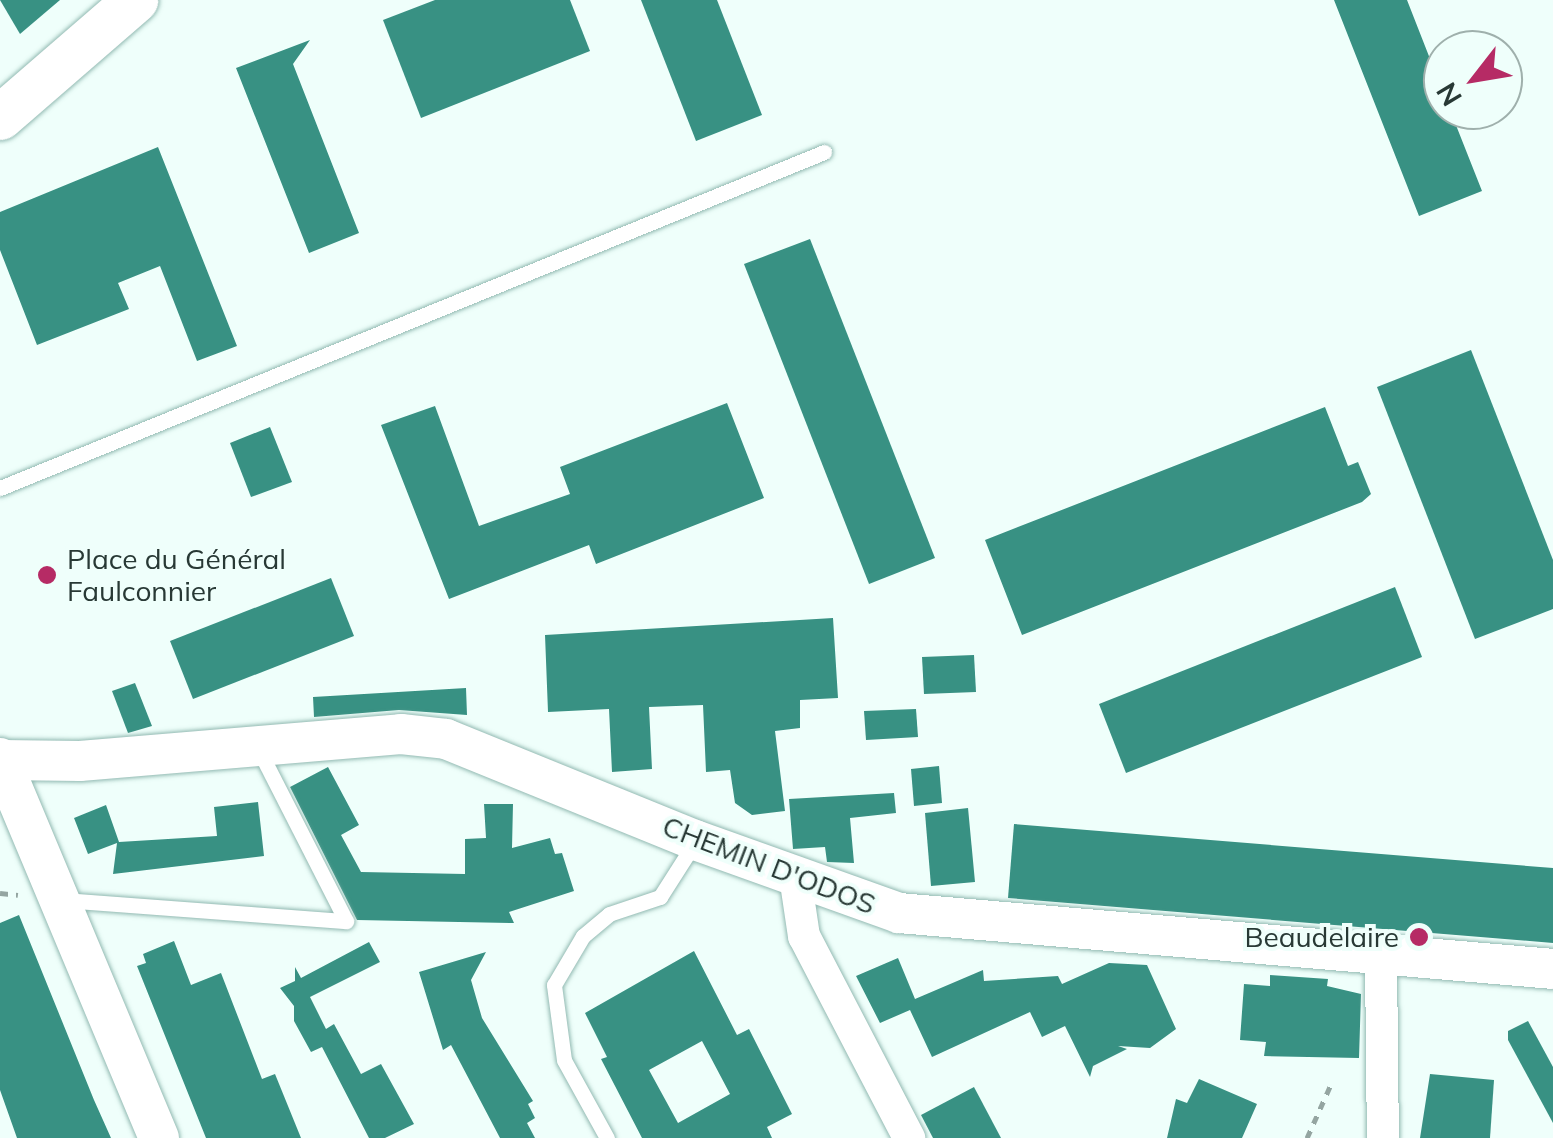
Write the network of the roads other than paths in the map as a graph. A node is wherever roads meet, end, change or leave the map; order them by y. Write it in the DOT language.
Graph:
graph roads {
  1 [pos="135,0"];
  2 [pos="0,117"];
  3 [pos="824,152"];
  4 [pos="0,488"];
  5 [pos="256,745"];
  6 [pos="0,760"];
  7 [pos="695,840"];
  8 [pos="795,876"];
  9 [pos="61,899"];
  10 [pos="1382,958"];
  11 [pos="1553,969"];
  12 [pos="159,1138"];
  13 [pos="607,1138"];
  14 [pos="909,1138"];
  15 [pos="1383,1138"];
  1 -- 2 [label="main road"];
  3 -- 4 [label="lane"];
  5 -- 6 [label="street, CHEMIN D'ODOS"];
  5 -- 7 [label="street, CHEMIN D'ODOS"];
  5 -- 9 [label="lane"];
  6 -- 9 [label="street"];
  7 -- 8 [label="street, CHEMIN D'ODOS"];
  7 -- 13 [label="lane"];
  8 -- 10 [label="street, CHEMIN D'ODOS"];
  8 -- 14 [label="street"];
  9 -- 12 [label="street"];
  10 -- 11 [label="street, CHEMIN D'ODOS"];
  10 -- 15 [label="street"];
}
